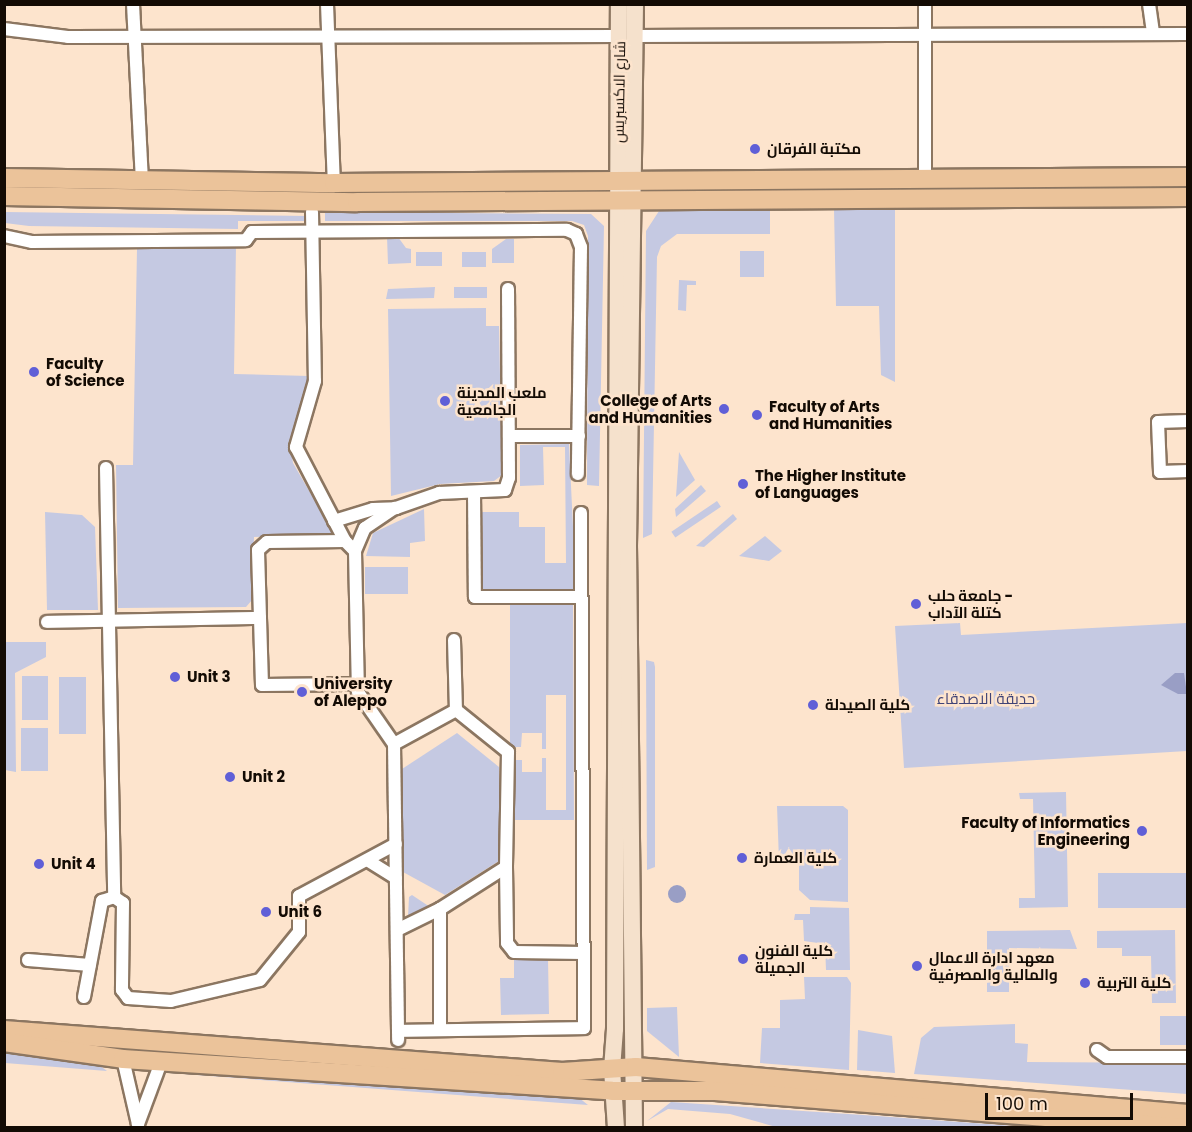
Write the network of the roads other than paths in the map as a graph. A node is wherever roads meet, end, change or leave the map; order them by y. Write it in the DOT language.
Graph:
graph roads {
  1 [pos="133,4"];
  2 [pos="327,4"];
  3 [pos="620,4"];
  4 [pos="635,4"];
  5 [pos="925,4"];
  6 [pos="1149,4"];
  7 [pos="4,29"];
  8 [pos="1153,34"];
  9 [pos="1188,34"];
  10 [pos="135,35"];
  11 [pos="925,35"];
  12 [pos="329,36"];
  13 [pos="628,36"];
  14 [pos="1188,177"];
  15 [pos="4,178"];
  16 [pos="925,178"];
  17 [pos="247,180"];
  18 [pos="625,180"];
  19 [pos="142,182"];
  20 [pos="334,183"];
  21 [pos="4,196"];
  22 [pos="1188,197"];
  23 [pos="248,200"];
  24 [pos="625,201"];
  25 [pos="312,212"];
  26 [pos="312,231"];
  27 [pos="4,236"];
  28 [pos="508,289"];
  29 [pos="1188,421"];
  30 [pos="509,436"];
  31 [pos="579,436"];
  32 [pos="106,468"];
  33 [pos="1188,471"];
  34 [pos="578,474"];
  35 [pos="474,492"];
  36 [pos="396,508"];
  37 [pos="581,513"];
  38 [pos="334,521"];
  39 [pos="345,541"];
  40 [pos="355,551"];
  41 [pos="581,597"];
  42 [pos="260,618"];
  43 [pos="109,621"];
  44 [pos="47,622"];
  45 [pos="454,640"];
  46 [pos="358,684"];
  47 [pos="456,710"];
  48 [pos="394,744"];
  49 [pos="396,844"];
  50 [pos="367,860"];
  51 [pos="506,867"];
  52 [pos="396,878"];
  53 [pos="114,897"];
  54 [pos="440,909"];
  55 [pos="397,930"];
  56 [pos="583,953"];
  57 [pos="28,960"];
  58 [pos="90,965"];
  59 [pos="84,997"];
  60 [pos="4,1030"];
  61 [pos="440,1030"];
  62 [pos="4,1042"];
  63 [pos="1097,1050"];
  64 [pos="1188,1057"];
  65 [pos="123,1059"];
  66 [pos="161,1062"];
  67 [pos="636,1067"];
  68 [pos="612,1069"];
  69 [pos="612,1091"];
  70 [pos="636,1091"];
  71 [pos="1188,1113"];
  72 [pos="1088,1124"];
  73 [pos="138,1126"];
  74 [pos="616,1128"];
  75 [pos="634,1128"];
  76 [pos="1183,1128"];
  1 -- 10 [label="street"];
  2 -- 12 [label="street"];
  3 -- 13 [label="main road, شارع الاكسبريس"];
  4 -- 13 [label="main road"];
  5 -- 11 [label="street"];
  6 -- 8 [label="street"];
  7 -- 10 [label="street"];
  8 -- 9 [label="street"];
  8 -- 11 [label="street"];
  10 -- 12 [label="street"];
  10 -- 19 [label="street"];
  11 -- 13 [label="street"];
  11 -- 16 [label="street"];
  12 -- 13 [label="street"];
  12 -- 20 [label="street"];
  13 -- 18 [label="main road, شارع الاكسبريس"];
  14 -- 16 [label="main road"];
  15 -- 19 [label="main road"];
  16 -- 18 [label="main road"];
  17 -- 19 [label="main road"];
  17 -- 20 [label="main road"];
  17 -- 23 [label="main road"];
  18 -- 20 [label="main road"];
  18 -- 24 [label="main road, شارع الاكسبريس"];
  21 -- 23 [label="main road"];
  22 -- 24 [label="main road"];
  23 -- 24 [label="main road"];
  24 -- 67 [label="main road"];
  24 -- 68 [label="main road"];
  25 -- 26 [label="street"];
  26 -- 27 [label="street"];
  26 -- 31 [label="street"];
  26 -- 38 [label="street"];
  28 -- 30 [label="street"];
  29 -- 33 [label="street"];
  30 -- 31 [label="street"];
  30 -- 35 [label="street"];
  31 -- 34 [label="street"];
  32 -- 43 [label="street"];
  35 -- 36 [label="street"];
  35 -- 41 [label="street"];
  36 -- 38 [label="street"];
  36 -- 40 [label="street"];
  37 -- 41 [label="street"];
  38 -- 39 [label="street"];
  39 -- 40 [label="street"];
  39 -- 42 [label="street"];
  40 -- 46 [label="street"];
  41 -- 56 [label="street"];
  42 -- 43 [label="street"];
  42 -- 46 [label="street"];
  43 -- 44 [label="street"];
  43 -- 53 [label="street"];
  45 -- 47 [label="street"];
  46 -- 48 [label="street"];
  47 -- 48 [label="street"];
  47 -- 51 [label="street"];
  48 -- 49 [label="street"];
  49 -- 50 [label="street"];
  49 -- 52 [label="street"];
  50 -- 52 [label="street"];
  50 -- 53 [label="street"];
  51 -- 54 [label="street"];
  51 -- 56 [label="street"];
  52 -- 55 [label="street"];
  53 -- 58 [label="street"];
  54 -- 55 [label="street"];
  54 -- 61 [label="street"];
  55 -- 61 [label="street"];
  56 -- 61 [label="street"];
  57 -- 58 [label="street"];
  58 -- 59 [label="street"];
  60 -- 68 [label="main road"];
  62 -- 65 [label="main road"];
  63 -- 64 [label="street"];
  65 -- 66 [label="main road"];
  65 -- 73 [label="street"];
  66 -- 69 [label="main road"];
  66 -- 73 [label="street"];
  67 -- 68 [label="main road"];
  67 -- 70 [label="main road"];
  67 -- 71 [label="main road"];
  68 -- 69 [label="main road"];
  69 -- 70 [label="main road"];
  69 -- 74 [label="main road"];
  70 -- 72 [label="main road"];
  70 -- 75 [label="main road"];
  72 -- 76 [label="main road"];
}
